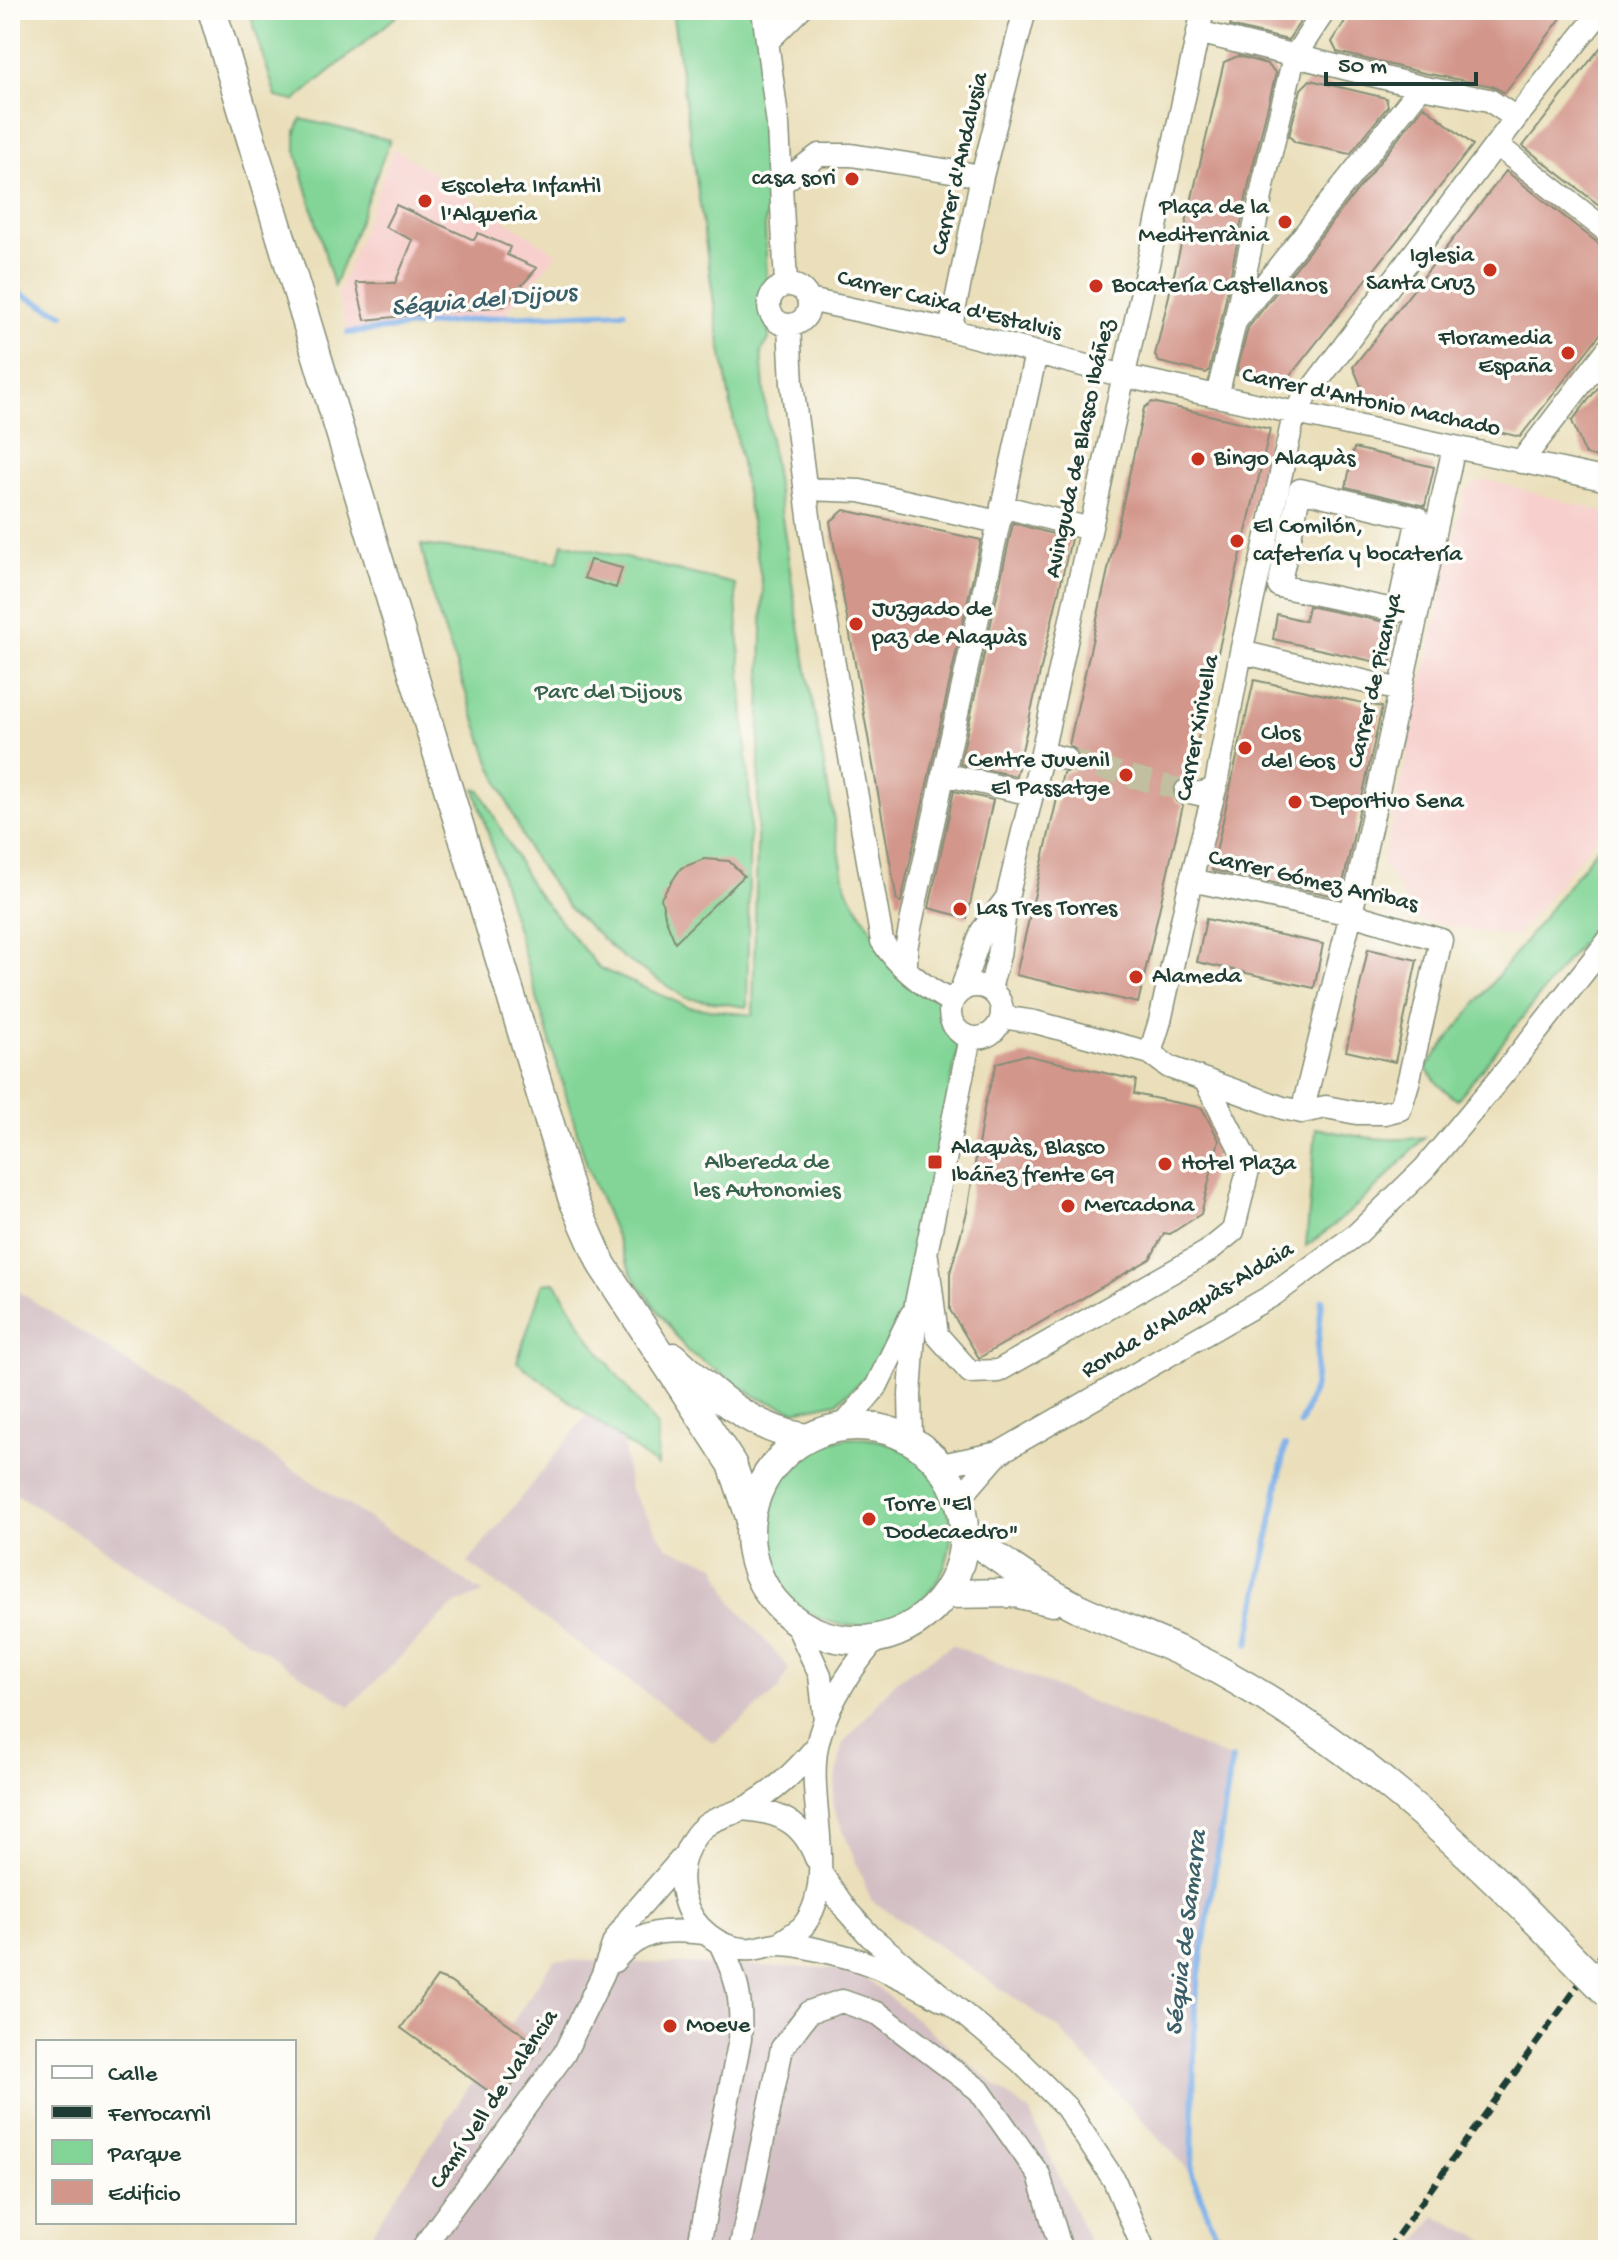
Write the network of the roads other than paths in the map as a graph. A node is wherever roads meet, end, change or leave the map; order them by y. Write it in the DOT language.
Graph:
graph roads {
  1 [pos="212,10"];
  2 [pos="763,10"];
  3 [pos="799,10"];
  4 [pos="1025,10"];
  5 [pos="1203,10"];
  6 [pos="1325,10"];
  7 [pos="1602,10"];
  8 [pos="1198,32"];
  9 [pos="768,41"];
  10 [pos="1294,57"];
  11 [pos="1421,87"];
  12 [pos="1516,118"];
  13 [pos="1497,145"];
  14 [pos="982,176"];
  15 [pos="782,183"];
  16 [pos="1608,232"];
  17 [pos="786,285"];
  18 [pos="809,300"];
  19 [pos="1235,322"];
  20 [pos="789,325"];
  21 [pos="950,330"];
  22 [pos="1608,349"];
  23 [pos="1036,353"];
  24 [pos="1124,376"];
  25 [pos="1217,396"];
  26 [pos="1295,411"];
  27 [pos="1454,447"];
  28 [pos="1521,462"];
  29 [pos="1608,480"];
  30 [pos="806,489"];
  31 [pos="1000,514"];
  32 [pos="1418,518"];
  33 [pos="1090,529"];
  34 [pos="1241,652"];
  35 [pos="1400,690"];
  36 [pos="1042,753"];
  37 [pos="1066,759"];
  38 [pos="943,774"];
  39 [pos="1215,789"];
  40 [pos="1186,791"];
  41 [pos="1032,794"];
  42 [pos="1191,880"];
  43 [pos="1007,898"];
  44 [pos="1351,914"];
  45 [pos="877,915"];
  46 [pos="912,918"];
  47 [pos="1608,941"];
  48 [pos="906,969"];
  49 [pos="990,989"];
  50 [pos="956,996"];
  51 [pos="1002,1017"];
  52 [pos="970,1037"];
  53 [pos="1150,1053"];
  54 [pos="1205,1080"];
  55 [pos="1302,1112"];
  56 [pos="927,1257"];
  57 [pos="916,1303"];
  58 [pos="646,1331"];
  59 [pos="843,1426"];
  60 [pos="807,1438"];
  61 [pos="911,1440"];
  62 [pos="999,1453"];
  63 [pos="941,1465"];
  64 [pos="959,1499"];
  65 [pos="751,1520"];
  66 [pos="965,1535"];
  67 [pos="946,1594"];
  68 [pos="1080,1608"];
  69 [pos="795,1621"];
  70 [pos="875,1640"];
  71 [pos="825,1722"];
  72 [pos="817,1746"];
  73 [pos="742,1809"];
  74 [pos="684,1855"];
  75 [pos="820,1869"];
  76 [pos="712,1938"];
  77 [pos="778,1944"];
  78 [pos="603,1974"];
  79 [pos="1608,1994"];
  80 [pos="943,2000"];
  81 [pos="421,2250"];
  82 [pos="698,2250"];
  83 [pos="740,2250"];
  84 [pos="1061,2250"];
  85 [pos="1144,2250"];
  1 -- 58 [label="main road"];
  2 -- 9 [label="street"];
  3 -- 9 [label="street"];
  4 -- 14 [label="street, Carrer d'Andalusia"];
  5 -- 8 [label="street, Avinguda de Blasco Ibáñez"];
  6 -- 10 [label="street"];
  7 -- 12 [label="street"];
  8 -- 10 [label="street"];
  8 -- 24 [label="street, Avinguda de Blasco Ibáñez"];
  9 -- 15 [label="street"];
  10 -- 11 [label="street"];
  10 -- 19 [label="street"];
  11 -- 12 [label="street"];
  11 -- 19 [label="street"];
  12 -- 13 [label="street"];
  13 -- 16 [label="street"];
  13 -- 26 [label="street"];
  14 -- 15 [label="street"];
  14 -- 21 [label="street, Carrer d'Andalusia"];
  15 -- 17 [label="street"];
  17 -- 18 [label="street"];
  17 -- 20 [label="street"];
  18 -- 20 [label="street"];
  18 -- 21 [label="street, Carrer Caixa d'Estalvis"];
  19 -- 25 [label="street"];
  20 -- 30 [label="street"];
  21 -- 23 [label="street, Carrer Caixa d'Estalvis"];
  22 -- 28 [label="street"];
  23 -- 24 [label="street, Carrer Caixa d'Estalvis"];
  23 -- 31 [label="street"];
  24 -- 25 [label="street, Carrer d'Antonio Machado"];
  24 -- 33 [label="street, Avinguda de Blasco Ibáñez"];
  25 -- 26 [label="street, Carrer d'Antonio Machado"];
  26 -- 27 [label="street, Carrer d'Antonio Machado"];
  26 -- 34 [label="street, Carrer Xirivella"];
  27 -- 28 [label="street, Carrer d'Antonio Machado"];
  27 -- 35 [label="street, Carrer de Picanya"];
  28 -- 29 [label="street, Carrer d'Antonio Machado"];
  30 -- 31 [label="street"];
  30 -- 45 [label="street"];
  31 -- 33 [label="street"];
  31 -- 38 [label="street"];
  32 -- 32 [label="street"];
  33 -- 36 [label="street, Avinguda de Blasco Ibáñez"];
  34 -- 35 [label="street"];
  34 -- 39 [label="street, Carrer Xirivella"];
  35 -- 44 [label="street, Carrer de Picanya"];
  36 -- 37 [label="street"];
  36 -- 41 [label="street, Avinguda de Blasco Ibáñez"];
  38 -- 41 [label="street"];
  38 -- 46 [label="street"];
  39 -- 40 [label="street"];
  39 -- 42 [label="street, Carrer Xirivella"];
  41 -- 43 [label="street, Avinguda de Blasco Ibáñez"];
  42 -- 44 [label="street, Carrer Gómez Arribas"];
  42 -- 53 [label="street, Carrer Xirivella"];
  43 -- 49 [label="street, Avinguda de Blasco Ibáñez"];
  43 -- 50 [label="street, Avinguda de Blasco Ibáñez"];
  44 -- 55 [label="street, Carrer de Picanya"];
  44 -- 55 [label="street, Carrer Gómez Arribas"];
  45 -- 46 [label="street"];
  45 -- 48 [label="street"];
  46 -- 48 [label="street"];
  47 -- 62 [label="street, Ronda d'Alaquàs-Aldaia"];
  48 -- 50 [label="street"];
  49 -- 50 [label="street"];
  49 -- 51 [label="street"];
  50 -- 52 [label="street"];
  51 -- 52 [label="street"];
  51 -- 53 [label="street"];
  52 -- 56 [label="street"];
  53 -- 54 [label="street"];
  54 -- 55 [label="street"];
  54 -- 56 [label="street"];
  56 -- 57 [label="street"];
  57 -- 59 [label="street"];
  57 -- 61 [label="street"];
  58 -- 60 [label="main road"];
  58 -- 65 [label="main road"];
  59 -- 60 [label="main road"];
  59 -- 61 [label="main road"];
  60 -- 65 [label="main road"];
  61 -- 63 [label="main road"];
  62 -- 63 [label="street"];
  62 -- 64 [label="street"];
  63 -- 64 [label="main road"];
  64 -- 66 [label="main road"];
  65 -- 69 [label="main road"];
  66 -- 67 [label="main road"];
  66 -- 68 [label="main road"];
  67 -- 68 [label="main road"];
  67 -- 70 [label="main road"];
  68 -- 79 [label="main road, bridge"];
  69 -- 70 [label="main road"];
  69 -- 71 [label="street"];
  70 -- 71 [label="street"];
  71 -- 72 [label="street"];
  72 -- 73 [label="street"];
  72 -- 75 [label="street"];
  73 -- 74 [label="street"];
  73 -- 75 [label="street"];
  74 -- 76 [label="street"];
  74 -- 78 [label="street, Camí Vell de València"];
  75 -- 77 [label="street"];
  75 -- 80 [label="street"];
  76 -- 77 [label="street"];
  76 -- 78 [label="street, Camí Vell de València"];
  76 -- 82 [label="street"];
  77 -- 80 [label="street"];
  78 -- 81 [label="street, Camí Vell de València"];
  80 -- 85 [label="street"];
  83 -- 84 [label="street"];
}
